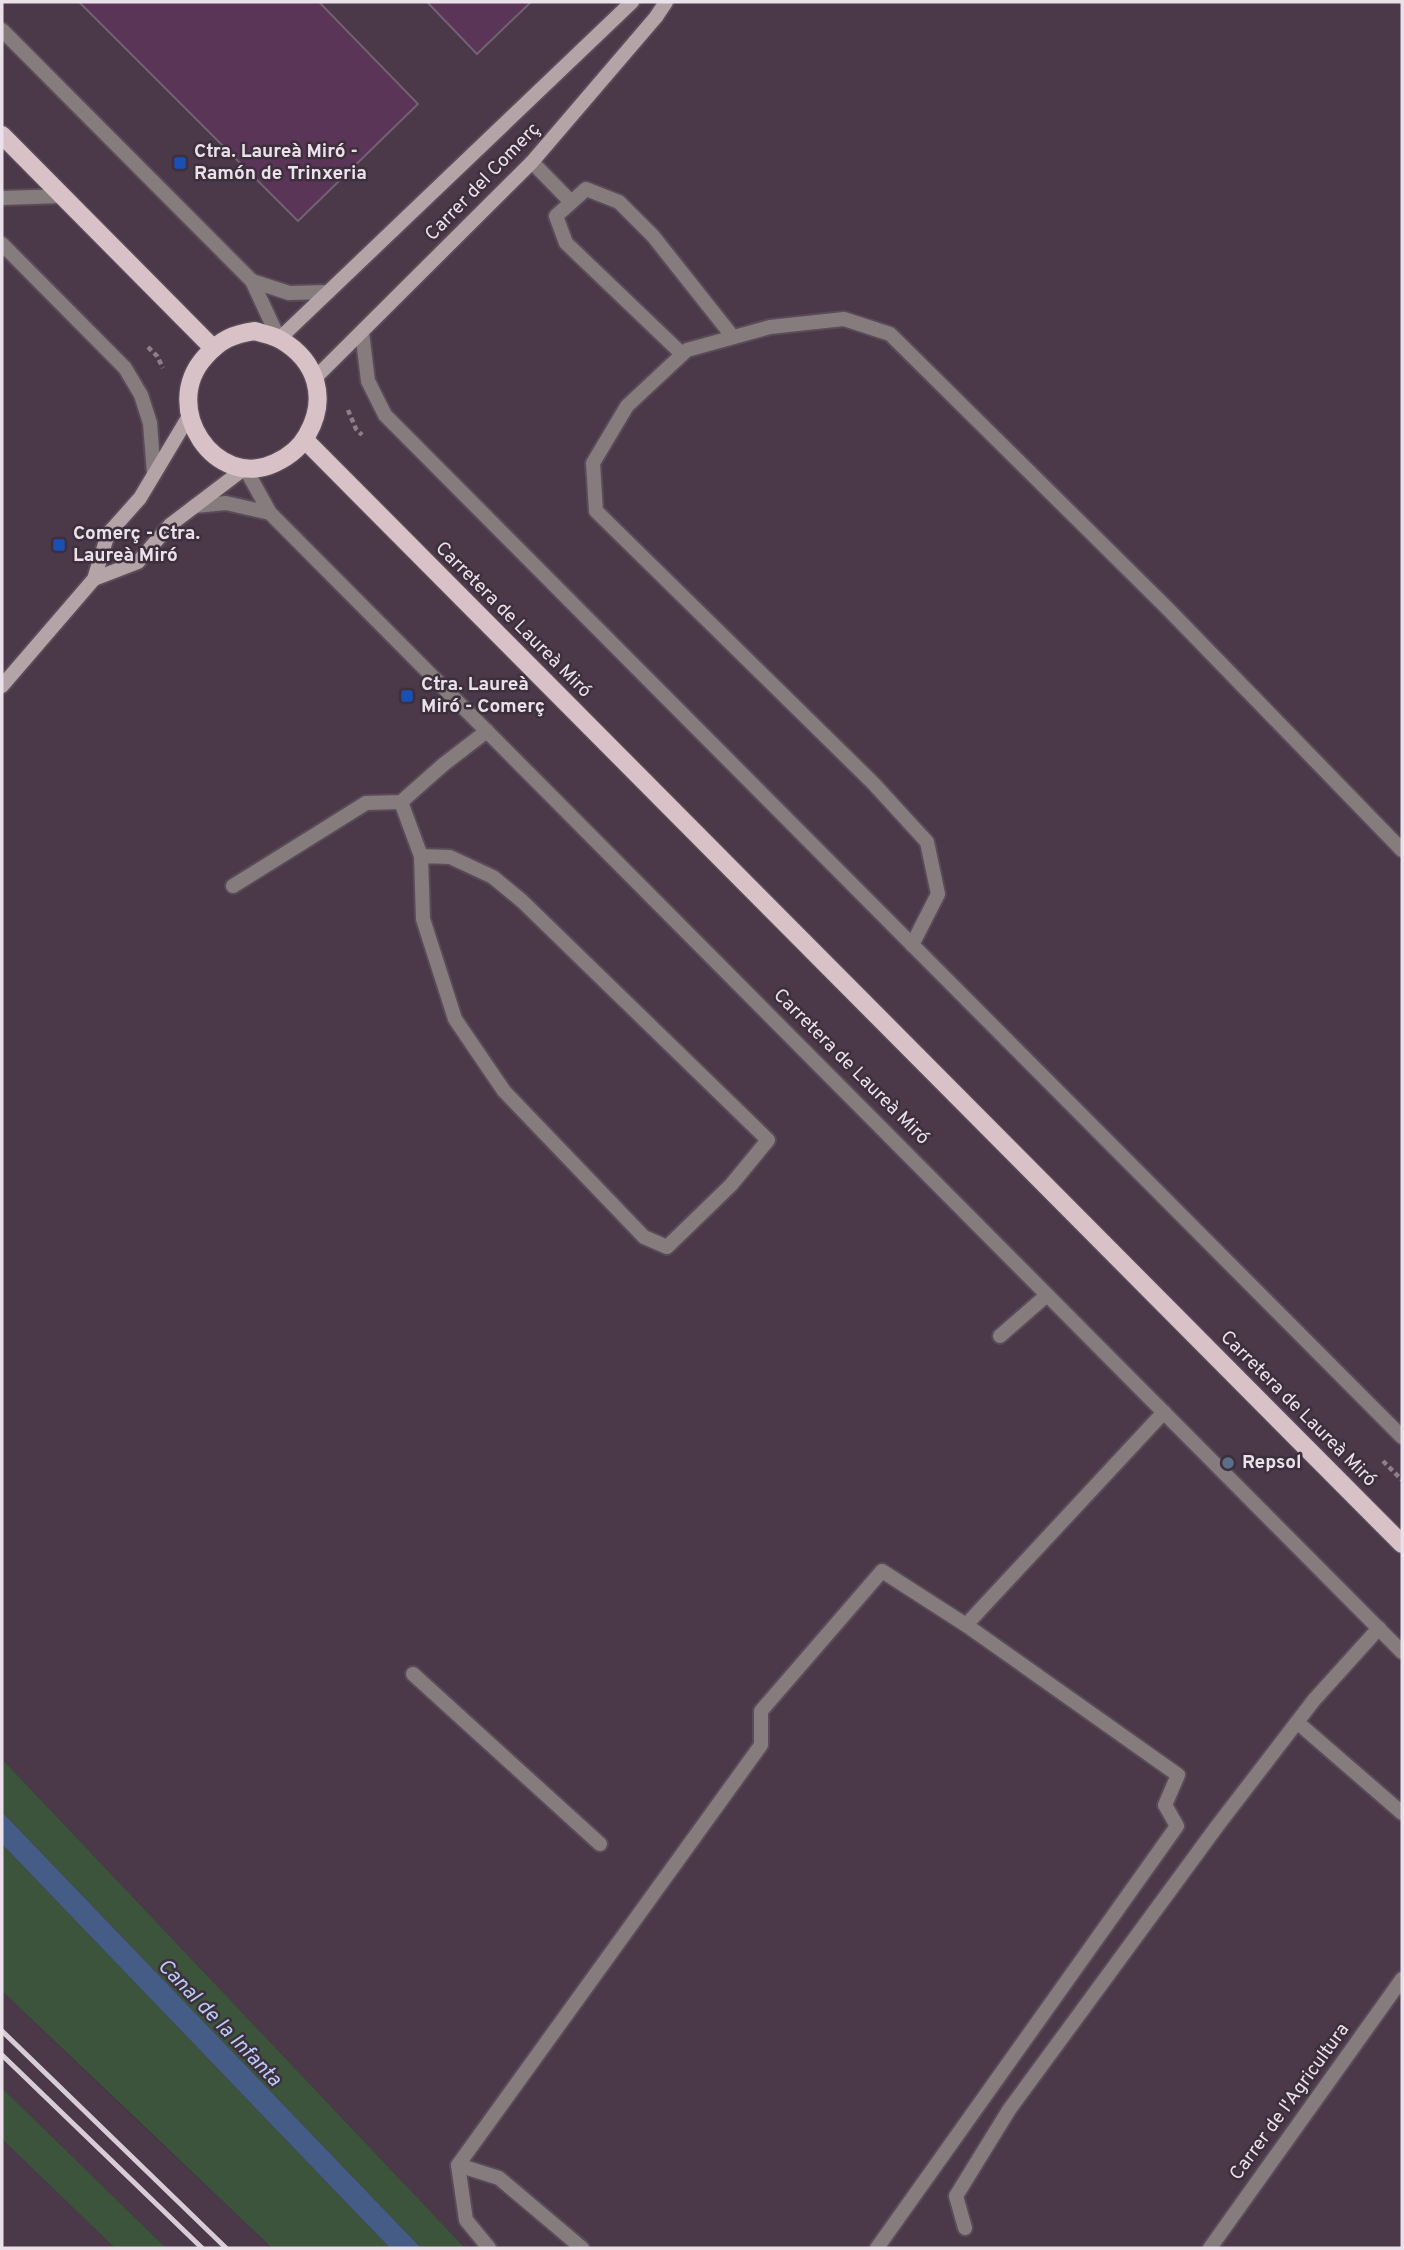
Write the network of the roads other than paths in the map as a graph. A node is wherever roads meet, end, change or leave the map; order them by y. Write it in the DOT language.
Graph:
graph roads {
  1 [pos="632,2"];
  2 [pos="666,2"];
  3 [pos="2,30"];
  4 [pos="2,135"];
  5 [pos="532,162"];
  6 [pos="62,196"];
  7 [pos="2,198"];
  8 [pos="570,202"];
  9 [pos="2,244"];
  10 [pos="252,281"];
  11 [pos="328,292"];
  12 [pos="362,332"];
  13 [pos="733,337"];
  14 [pos="279,339"];
  15 [pos="213,348"];
  16 [pos="682,354"];
  17 [pos="314,379"];
  18 [pos="189,416"];
  19 [pos="305,440"];
  20 [pos="245,468"];
  21 [pos="154,474"];
  22 [pos="195,506"];
  23 [pos="270,513"];
  24 [pos="94,579"];
  25 [pos="2,685"];
  26 [pos="487,731"];
  27 [pos="401,802"];
  28 [pos="1402,850"];
  29 [pos="421,856"];
  30 [pos="233,886"];
  31 [pos="912,945"];
  32 [pos="1047,1295"];
  33 [pos="1000,1336"];
  34 [pos="1164,1412"];
  35 [pos="1402,1437"];
  36 [pos="1402,1544"];
  37 [pos="966,1625"];
  38 [pos="1379,1628"];
  39 [pos="1402,1651"];
  40 [pos="413,1674"];
  41 [pos="1297,1722"];
  42 [pos="1402,1813"];
  43 [pos="600,1844"];
  44 [pos="1402,1979"];
  45 [pos="458,2165"];
  46 [pos="965,2228"];
  47 [pos="489,2248"];
  48 [pos="582,2248"];
  49 [pos="877,2248"];
  50 [pos="1210,2248"];
  1 -- 11 [label="street, Carrer del Comerç"];
  2 -- 5 [label="street, Carrer del Comerç"];
  3 -- 10 [label="street"];
  4 -- 6 [label="main road"];
  5 -- 8 [label="street"];
  5 -- 12 [label="street, Carrer del Comerç"];
  6 -- 7 [label="street"];
  6 -- 15 [label="main road"];
  8 -- 13 [label="street"];
  8 -- 16 [label="street"];
  9 -- 21 [label="street"];
  10 -- 11 [label="street"];
  10 -- 14 [label="street"];
  11 -- 14 [label="street, Carrer del Comerç"];
  12 -- 17 [label="street, Carrer del Comerç"];
  12 -- 31 [label="street"];
  13 -- 16 [label="street"];
  13 -- 28 [label="street"];
  14 -- 15 [label="main road"];
  14 -- 17 [label="main road"];
  15 -- 18 [label="main road"];
  16 -- 31 [label="street"];
  17 -- 19 [label="main road"];
  18 -- 20 [label="main road"];
  18 -- 21 [label="street"];
  19 -- 20 [label="main road"];
  19 -- 36 [label="main road, Carretera de Laureà Miró"];
  20 -- 22 [label="street"];
  20 -- 23 [label="street, Carretera de Laureà Miró"];
  21 -- 24 [label="street"];
  22 -- 23 [label="street"];
  22 -- 24 [label="street"];
  23 -- 26 [label="street, Carretera de Laureà Miró"];
  24 -- 25 [label="street"];
  26 -- 27 [label="street"];
  26 -- 32 [label="street, Carretera de Laureà Miró"];
  27 -- 29 [label="street"];
  27 -- 30 [label="street"];
  29 -- 29 [label="street"];
  31 -- 35 [label="street"];
  32 -- 33 [label="street"];
  32 -- 34 [label="street, Carretera de Laureà Miró"];
  34 -- 37 [label="street"];
  34 -- 38 [label="street, Carretera de Laureà Miró"];
  37 -- 45 [label="street"];
  37 -- 49 [label="street"];
  38 -- 39 [label="street, Carretera de Laureà Miró"];
  38 -- 41 [label="street"];
  40 -- 43 [label="street"];
  41 -- 42 [label="street"];
  41 -- 46 [label="street"];
  44 -- 50 [label="street, Carrer de l'Agricultura"];
  45 -- 47 [label="street"];
  45 -- 48 [label="street"];
}
